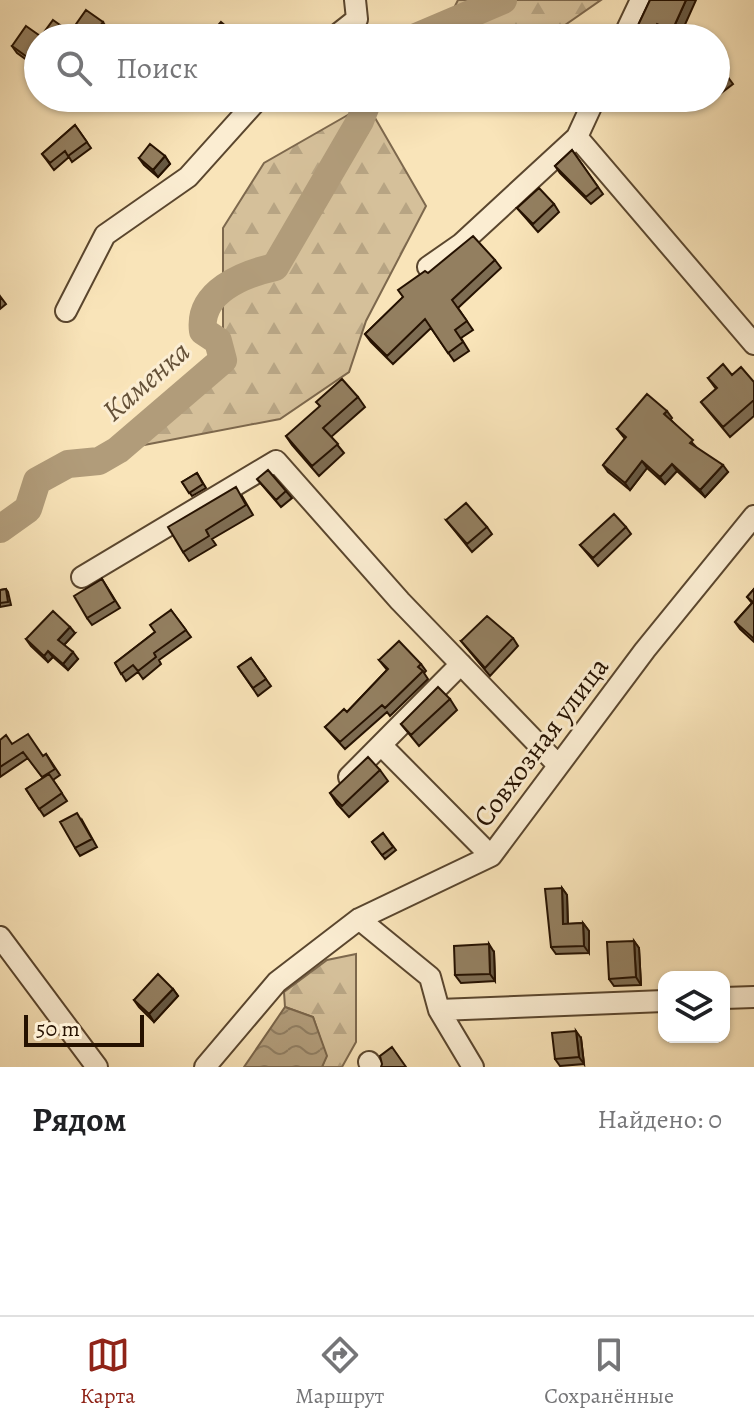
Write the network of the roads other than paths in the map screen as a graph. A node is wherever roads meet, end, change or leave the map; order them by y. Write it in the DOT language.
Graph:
graph roads {
  1 [pos="355,0"];
  2 [pos="641,0"];
  3 [pos="351,24"];
  4 [pos="630,24"];
  5 [pos="246,112"];
  6 [pos="589,112"];
  7 [pos="577,137"];
  8 [pos="428,267"];
  9 [pos="66,311"];
  10 [pos="754,344"];
  11 [pos="751,529"];
  12 [pos="82,577"];
  13 [pos="461,664"];
  14 [pos="382,746"];
  15 [pos="558,765"];
  16 [pos="331,793"];
  17 [pos="491,856"];
  18 [pos="359,919"];
  19 [pos="0,937"];
  20 [pos="754,997"];
  21 [pos="730,998"];
  22 [pos="658,1001"];
  23 [pos="439,1010"];
  24 [pos="97,1067"];
  25 [pos="205,1067"];
  26 [pos="473,1067"];
  1 -- 3 [label="street"];
  2 -- 4 [label="street"];
  5 -- 9 [label="street"];
  6 -- 7 [label="street"];
  7 -- 8 [label="street"];
  7 -- 10 [label="street"];
  11 -- 15 [label="street, Совхозная улица"];
  12 -- 13 [label="street"];
  13 -- 14 [label="street"];
  13 -- 15 [label="street"];
  14 -- 16 [label="street"];
  14 -- 17 [label="street"];
  15 -- 17 [label="street, Совхозная улица"];
  17 -- 18 [label="street, Совхозная улица"];
  18 -- 23 [label="street"];
  18 -- 25 [label="street, Совхозная улица"];
  19 -- 24 [label="street"];
  20 -- 21 [label="street"];
  22 -- 23 [label="street"];
  23 -- 26 [label="street"];
}
